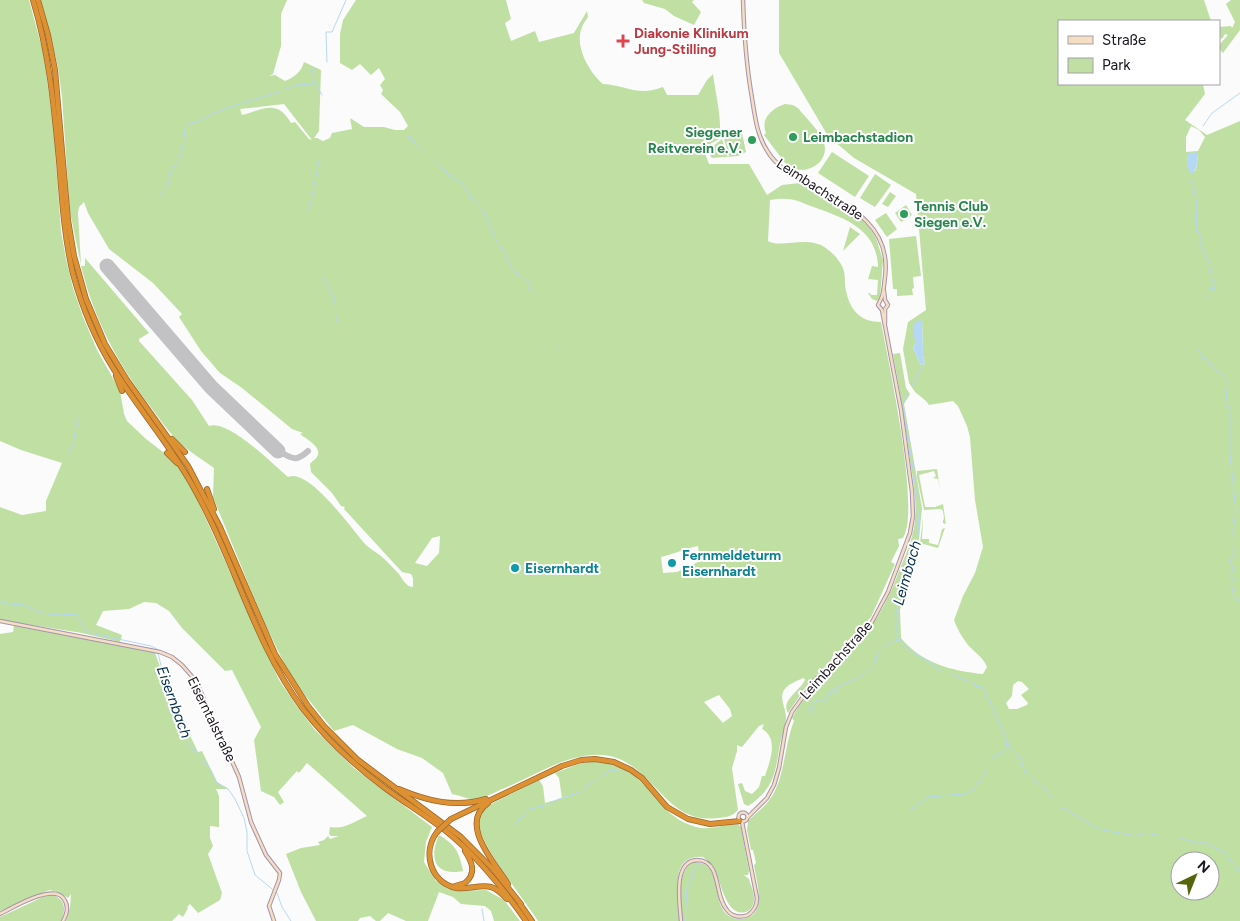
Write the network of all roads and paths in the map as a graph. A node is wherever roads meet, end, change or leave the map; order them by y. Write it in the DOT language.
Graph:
graph roads {
  1 [pos="33,0"];
  2 [pos="38,0"];
  3 [pos="743,0"];
  4 [pos="51,64"];
  5 [pos="883,300"];
  6 [pos="884,310"];
  7 [pos="111,366"];
  8 [pos="122,391"];
  9 [pos="161,428"];
  10 [pos="185,452"];
  11 [pos="167,453"];
  12 [pos="183,468"];
  13 [pos="207,489"];
  14 [pos="220,527"];
  15 [pos="242,585"];
  16 [pos="0,621"];
  17 [pos="273,655"];
  18 [pos="388,784"];
  19 [pos="499,795"];
  20 [pos="751,813"];
  21 [pos="746,814"];
  22 [pos="748,817"];
  23 [pos="742,820"];
  24 [pos="458,842"];
  25 [pos="448,885"];
  26 [pos="521,904"];
  27 [pos="0,914"];
  28 [pos="525,919"];
  29 [pos="63,921"];
  30 [pos="274,921"];
  31 [pos="532,921"];
  32 [pos="681,921"];
  1 -- 4 [label="highway"];
  2 -- 4 [label="highway"];
  3 -- 5 [label="main road, Leimbachstraße"];
  4 -- 7 [label="highway"];
  4 -- 9 [label="highway"];
  5 -- 6 [label="main road, Leimbachstraße"];
  5 -- 6 [label="main road, Leimbachstraße"];
  6 -- 20 [label="main road, Leimbachstraße"];
  7 -- 8 [label="highway"];
  7 -- 12 [label="highway"];
  9 -- 10 [label="highway"];
  9 -- 14 [label="highway"];
  11 -- 12 [label="highway"];
  12 -- 15 [label="highway"];
  13 -- 14 [label="highway"];
  14 -- 15 [label="highway"];
  15 -- 17 [label="highway"];
  16 -- 30 [label="main road, Eiserntalstraße"];
  17 -- 18 [label="highway"];
  17 -- 24 [label="highway"];
  18 -- 19 [label="highway"];
  18 -- 26 [label="highway"];
  19 -- 23 [label="highway"];
  19 -- 25 [label="highway, bridge"];
  19 -- 26 [label="highway"];
  20 -- 21 [label="main road"];
  20 -- 22 [label="main road, Leimbachstraße"];
  21 -- 22 [label="main road"];
  21 -- 23 [label="main road"];
  22 -- 23 [label="main road, Leimbachstraße"];
  23 -- 32 [label="main road"];
  24 -- 25 [label="highway"];
  24 -- 28 [label="highway"];
  25 -- 28 [label="highway"];
  26 -- 31 [label="highway"];
  27 -- 29 [label="main road"];
}
